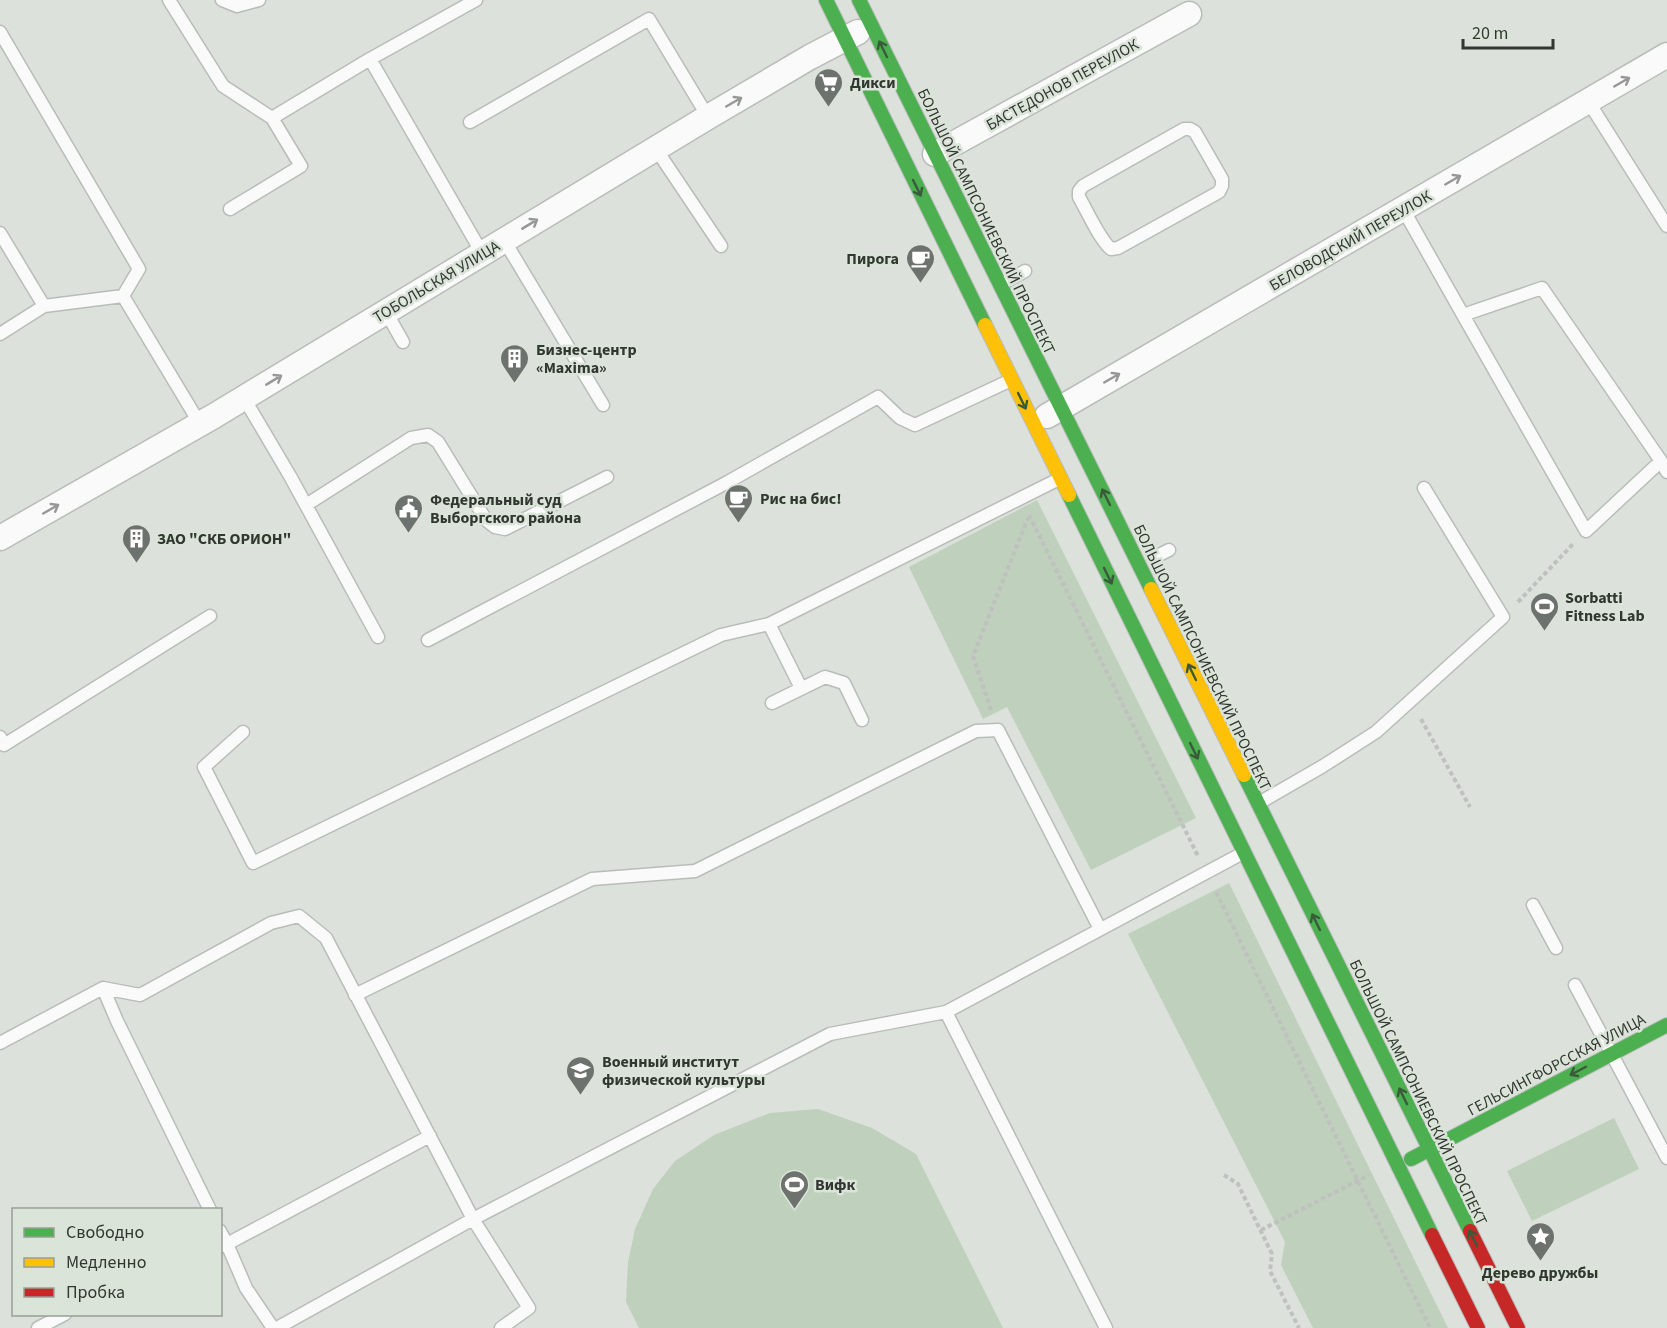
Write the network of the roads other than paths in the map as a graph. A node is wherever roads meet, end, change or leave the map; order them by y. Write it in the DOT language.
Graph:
graph roads {
  1 [pos="169,0"];
  2 [pos="222,0"];
  3 [pos="259,0"];
  4 [pos="476,0"];
  5 [pos="826,0"];
  6 [pos="859,0"];
  7 [pos="1185,7"];
  8 [pos="872,26"];
  9 [pos="0,32"];
  10 [pos="845,39"];
  11 [pos="1667,55"];
  12 [pos="370,59"];
  13 [pos="1588,101"];
  14 [pos="708,117"];
  15 [pos="272,118"];
  16 [pos="470,122"];
  17 [pos="656,149"];
  18 [pos="935,154"];
  19 [pos="230,209"];
  20 [pos="1403,209"];
  21 [pos="1667,226"];
  22 [pos="1094,232"];
  23 [pos="0,233"];
  24 [pos="504,240"];
  25 [pos="721,246"];
  26 [pos="482,254"];
  27 [pos="1025,271"];
  28 [pos="1000,285"];
  29 [pos="123,296"];
  30 [pos="44,306"];
  31 [pos="386,312"];
  32 [pos="1463,315"];
  33 [pos="0,334"];
  34 [pos="403,342"];
  35 [pos="1012,380"];
  36 [pos="244,398"];
  37 [pos="603,405"];
  38 [pos="1061,408"];
  39 [pos="200,424"];
  40 [pos="1033,424"];
  41 [pos="1664,467"];
  42 [pos="607,477"];
  43 [pos="1060,479"];
  44 [pos="1424,488"];
  45 [pos="306,505"];
  46 [pos="0,538"];
  47 [pos="210,616"];
  48 [pos="769,624"];
  49 [pos="378,637"];
  50 [pos="428,640"];
  51 [pos="801,688"];
  52 [pos="772,703"];
  53 [pos="862,720"];
  54 [pos="243,732"];
  55 [pos="0,737"];
  56 [pos="1243,812"];
  57 [pos="1259,845"];
  58 [pos="1533,905"];
  59 [pos="1100,929"];
  60 [pos="1556,948"];
  61 [pos="1575,985"];
  62 [pos="103,988"];
  63 [pos="355,994"];
  64 [pos="946,1012"];
  65 [pos="1667,1024"];
  66 [pos="0,1043"];
  67 [pos="1612,1053"];
  68 [pos="430,1136"];
  69 [pos="1429,1149"];
  70 [pos="1667,1158"];
  71 [pos="1397,1166"];
  72 [pos="210,1208"];
  73 [pos="474,1219"];
  74 [pos="224,1245"];
  75 [pos="61,1316"];
  76 [pos="38,1328"];
  77 [pos="275,1328"];
  78 [pos="501,1328"];
  79 [pos="1106,1328"];
  80 [pos="1478,1328"];
  81 [pos="1518,1328"];
  1 -- 15 [label="lane"];
  2 -- 3 [label="lane"];
  4 -- 12 [label="lane"];
  5 -- 10 [label="main road, БОЛЬШОЙ САМПСОНИЕВСКИЙ ПРОСПЕКТ"];
  6 -- 8 [label="main road, БОЛЬШОЙ САМПСОНИЕВСКИЙ ПРОСПЕКТ"];
  7 -- 18 [label="street, БАСТЕДОНОВ ПЕРЕУЛОК"];
  8 -- 10 [label="street, ТОБОЛЬСКАЯ УЛИЦА"];
  18 -- 8 [label="main road, БОЛЬШОЙ САМПСОНИЕВСКИЙ ПРОСПЕКТ, one-way"];
  9 -- 29 [label="lane"];
  14 -- 10 [label="street, ТОБОЛЬСКАЯ УЛИЦА, one-way"];
  10 -- 35 [label="main road, БОЛЬШОЙ САМПСОНИЕВСКИЙ ПРОСПЕКТ, one-way"];
  13 -- 11 [label="street, БЕЛОВОДСКИЙ ПЕРЕУЛОК, one-way"];
  12 -- 15 [label="lane"];
  12 -- 26 [label="lane"];
  20 -- 13 [label="street, БЕЛОВОДСКИЙ ПЕРЕУЛОК, one-way"];
  13 -- 21 [label="lane"];
  14 -- 16 [label="lane"];
  14 -- 17 [label="street, ТОБОЛЬСКАЯ УЛИЦА"];
  15 -- 19 [label="lane"];
  24 -- 17 [label="street, ТОБОЛЬСКАЯ УЛИЦА, one-way"];
  17 -- 25 [label="lane"];
  18 -- 28 [label="main road, БОЛЬШОЙ САМПСОНИЕВСКИЙ ПРОСПЕКТ"];
  20 -- 32 [label="lane"];
  38 -- 20 [label="street, БЕЛОВОДСКИЙ ПЕРЕУЛОК, one-way"];
  22 -- 22 [label="lane"];
  23 -- 30 [label="lane"];
  24 -- 26 [label="street, ТОБОЛЬСКАЯ УЛИЦА"];
  24 -- 37 [label="lane"];
  26 -- 31 [label="street, ТОБОЛЬСКАЯ УЛИЦА"];
  27 -- 28 [label="lane"];
  28 -- 38 [label="main road, БОЛЬШОЙ САМПСОНИЕВСКИЙ ПРОСПЕКТ"];
  29 -- 30 [label="lane"];
  29 -- 39 [label="lane"];
  30 -- 33 [label="lane"];
  31 -- 34 [label="lane"];
  36 -- 31 [label="street, ТОБОЛЬСКАЯ УЛИЦА, one-way"];
  32 -- 41 [label="lane"];
  32 -- 41 [label="lane"];
  35 -- 40 [label="main road, БОЛЬШОЙ САМПСОНИЕВСКИЙ ПРОСПЕКТ, one-way"];
  35 -- 50 [label="lane"];
  36 -- 39 [label="street, ТОБОЛЬСКАЯ УЛИЦА"];
  36 -- 45 [label="lane"];
  38 -- 40 [label="street, БЕЛОВОДСКИЙ ПЕРЕУЛОК"];
  56 -- 38 [label="main road, БОЛЬШОЙ САМПСОНИЕВСКИЙ ПРОСПЕКТ, one-way"];
  46 -- 39 [label="street, ТОБОЛЬСКАЯ УЛИЦА, one-way"];
  40 -- 43 [label="main road, БОЛЬШОЙ САМПСОНИЕВСКИЙ ПРОСПЕКТ"];
  42 -- 45 [label="lane"];
  43 -- 48 [label="lane"];
  43 -- 56 [label="main road, БОЛЬШОЙ САМПСОНИЕВСКИЙ ПРОСПЕКТ, one-way"];
  44 -- 56 [label="lane"];
  45 -- 49 [label="lane"];
  47 -- 55 [label="lane"];
  48 -- 51 [label="lane"];
  48 -- 54 [label="lane"];
  51 -- 52 [label="lane"];
  51 -- 53 [label="lane"];
  56 -- 57 [label="main road, БОЛЬШОЙ САМПСОНИЕВСКИЙ ПРОСПЕКТ"];
  56 -- 57 [label="main road, БОЛЬШОЙ САМПСОНИЕВСКИЙ ПРОСПЕКТ"];
  57 -- 59 [label="lane"];
  69 -- 57 [label="main road, БОЛЬШОЙ САМПСОНИЕВСКИЙ ПРОСПЕКТ, one-way"];
  57 -- 71 [label="main road, БОЛЬШОЙ САМПСОНИЕВСКИЙ ПРОСПЕКТ"];
  58 -- 60 [label="lane"];
  59 -- 63 [label="lane"];
  59 -- 64 [label="lane"];
  61 -- 67 [label="lane"];
  62 -- 63 [label="lane"];
  62 -- 66 [label="lane"];
  62 -- 72 [label="lane"];
  63 -- 68 [label="lane"];
  64 -- 73 [label="lane"];
  64 -- 79 [label="lane"];
  65 -- 67 [label="main road, ГЕЛЬСИНГФОРССКАЯ УЛИЦА"];
  67 -- 69 [label="main road, ГЕЛЬСИНГФОРССКАЯ УЛИЦА, one-way"];
  67 -- 70 [label="lane"];
  68 -- 73 [label="lane"];
  68 -- 74 [label="lane"];
  69 -- 71 [label="main road, ГЕЛЬСИНГФОРССКАЯ УЛИЦА"];
  81 -- 69 [label="main road, БОЛЬШОЙ САМПСОНИЕВСКИЙ ПРОСПЕКТ, one-way"];
  71 -- 80 [label="main road, БОЛЬШОЙ САМПСОНИЕВСКИЙ ПРОСПЕКТ"];
  73 -- 77 [label="lane"];
  73 -- 78 [label="lane"];
  74 -- 77 [label="lane"];
  75 -- 76 [label="lane"];
}
